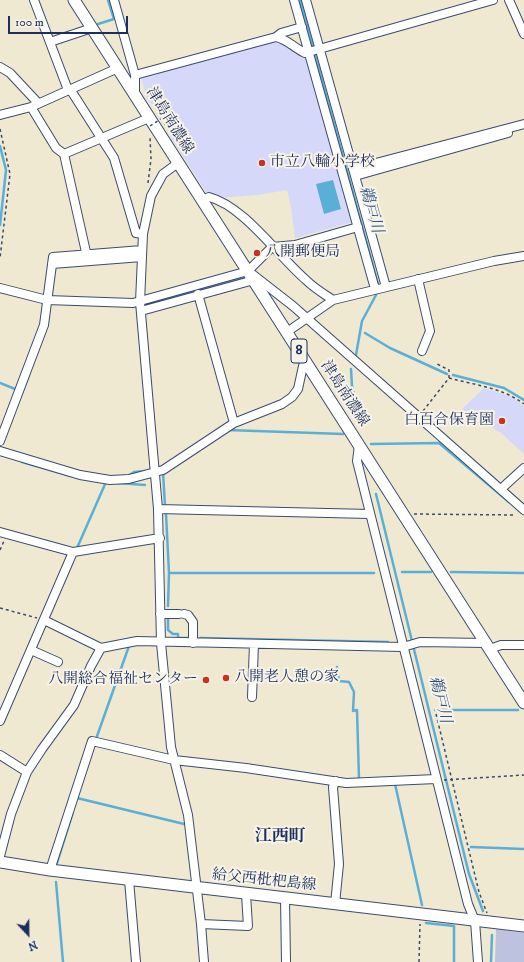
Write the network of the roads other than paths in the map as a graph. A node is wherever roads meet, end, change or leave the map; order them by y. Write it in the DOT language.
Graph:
graph roads {
  1 [pos="34,0"];
  2 [pos="74,0"];
  3 [pos="114,0"];
  4 [pos="294,0"];
  5 [pos="306,0"];
  6 [pos="493,0"];
  7 [pos="509,0"];
  8 [pos="522,23"];
  9 [pos="92,28"];
  10 [pos="302,28"];
  11 [pos="524,34"];
  12 [pos="276,37"];
  13 [pos="50,42"];
  14 [pos="314,50"];
  15 [pos="0,67"];
  16 [pos="118,68"];
  17 [pos="135,75"];
  18 [pos="69,89"];
  19 [pos="135,95"];
  20 [pos="34,105"];
  21 [pos="0,115"];
  22 [pos="150,122"];
  23 [pos="524,124"];
  24 [pos="524,129"];
  25 [pos="102,138"];
  26 [pos="64,154"];
  27 [pos="178,163"];
  28 [pos="354,172"];
  29 [pos="202,200"];
  30 [pos="358,227"];
  31 [pos="143,234"];
  32 [pos="272,247"];
  33 [pos="142,253"];
  34 [pos="524,256"];
  35 [pos="87,258"];
  36 [pos="251,275"];
  37 [pos="418,279"];
  38 [pos="0,288"];
  39 [pos="381,288"];
  40 [pos="198,294"];
  41 [pos="47,300"];
  42 [pos="333,300"];
  43 [pos="140,302"];
  44 [pos="141,311"];
  45 [pos="306,319"];
  46 [pos="287,332"];
  47 [pos="422,351"];
  48 [pos="306,362"];
  49 [pos="234,423"];
  50 [pos="0,441"];
  51 [pos="359,445"];
  52 [pos="0,451"];
  53 [pos="524,468"];
  54 [pos="155,471"];
  55 [pos="501,489"];
  56 [pos="158,509"];
  57 [pos="523,512"];
  58 [pos="370,514"];
  59 [pos="0,532"];
  60 [pos="160,538"];
  61 [pos="73,552"];
  62 [pos="160,614"];
  63 [pos="44,620"];
  64 [pos="161,643"];
  65 [pos="193,643"];
  66 [pos="254,644"];
  67 [pos="524,645"];
  68 [pos="405,646"];
  69 [pos="488,646"];
  70 [pos="101,648"];
  71 [pos="31,650"];
  72 [pos="58,662"];
  73 [pos="252,697"];
  74 [pos="524,703"];
  75 [pos="0,721"];
  76 [pos="0,755"];
  77 [pos="174,760"];
  78 [pos="27,772"];
  79 [pos="438,780"];
  80 [pos="336,782"];
  81 [pos="0,856"];
  82 [pos="0,862"];
  83 [pos="50,870"];
  84 [pos="129,880"];
  85 [pos="197,888"];
  86 [pos="246,894"];
  87 [pos="285,898"];
  88 [pos="335,904"];
  89 [pos="475,921"];
  90 [pos="201,924"];
  91 [pos="524,926"];
  92 [pos="136,962"];
  93 [pos="204,962"];
  94 [pos="286,962"];
  95 [pos="478,962"];
  1 -- 13 [label="street"];
  2 -- 9 [label="main road, 津島南濃線 / 8"];
  3 -- 17 [label="street"];
  4 -- 10 [label="street"];
  5 -- 14 [label="street"];
  6 -- 14 [label="street"];
  7 -- 8 [label="street"];
  8 -- 11 [label="street"];
  9 -- 13 [label="street"];
  9 -- 16 [label="main road, 津島南濃線 / 8"];
  10 -- 12 [label="street"];
  10 -- 14 [label="street"];
  12 -- 14 [label="street"];
  12 -- 17 [label="street"];
  13 -- 18 [label="street"];
  14 -- 28 [label="street"];
  14 -- 30 [label="street"];
  15 -- 20 [label="street"];
  16 -- 18 [label="street"];
  16 -- 19 [label="main road, 津島南濃線 / 8"];
  17 -- 19 [label="street"];
  18 -- 20 [label="street"];
  18 -- 25 [label="street"];
  19 -- 22 [label="main road, 津島南濃線 / 8"];
  20 -- 21 [label="street"];
  20 -- 26 [label="street"];
  22 -- 25 [label="street"];
  22 -- 27 [label="main road, 津島南濃線 / 8"];
  23 -- 28 [label="street"];
  24 -- 28 [label="street"];
  25 -- 26 [label="street"];
  25 -- 31 [label="street"];
  26 -- 35 [label="street"];
  27 -- 29 [label="main road, 津島南濃線 / 8"];
  27 -- 31 [label="street"];
  28 -- 39 [label="street"];
  29 -- 32 [label="street"];
  29 -- 36 [label="main road, 津島南濃線 / 8"];
  30 -- 32 [label="street"];
  30 -- 39 [label="street"];
  31 -- 33 [label="street"];
  32 -- 36 [label="street"];
  32 -- 42 [label="street"];
  33 -- 35 [label="street"];
  33 -- 43 [label="street"];
  34 -- 37 [label="street"];
  35 -- 41 [label="street"];
  36 -- 40 [label="street"];
  36 -- 43 [label="street"];
  36 -- 45 [label="street"];
  36 -- 46 [label="main road, 津島南濃線 / 8"];
  37 -- 39 [label="street"];
  37 -- 47 [label="street"];
  38 -- 41 [label="street"];
  39 -- 42 [label="street"];
  40 -- 44 [label="street"];
  40 -- 49 [label="street"];
  41 -- 43 [label="street"];
  41 -- 50 [label="street"];
  42 -- 45 [label="street"];
  43 -- 44 [label="street"];
  44 -- 54 [label="street"];
  45 -- 46 [label="street"];
  45 -- 55 [label="street"];
  46 -- 48 [label="main road, 津島南濃線 / 8"];
  48 -- 49 [label="street"];
  48 -- 51 [label="main road, 津島南濃線 / 8"];
  49 -- 54 [label="street"];
  51 -- 58 [label="street"];
  51 -- 69 [label="main road, 津島南濃線 / 8"];
  52 -- 54 [label="street"];
  53 -- 55 [label="street"];
  54 -- 56 [label="street"];
  55 -- 57 [label="street"];
  56 -- 58 [label="street"];
  56 -- 60 [label="street"];
  58 -- 68 [label="street"];
  59 -- 61 [label="street"];
  60 -- 61 [label="street"];
  60 -- 62 [label="street"];
  61 -- 63 [label="street"];
  62 -- 64 [label="street"];
  62 -- 65 [label="street"];
  63 -- 70 [label="street"];
  63 -- 71 [label="street"];
  64 -- 65 [label="street"];
  64 -- 70 [label="street"];
  64 -- 77 [label="street"];
  65 -- 66 [label="street"];
  66 -- 68 [label="street"];
  66 -- 73 [label="street"];
  67 -- 69 [label="street"];
  68 -- 69 [label="street"];
  68 -- 79 [label="street"];
  69 -- 74 [label="main road, 津島南濃線 / 8"];
  70 -- 78 [label="street"];
  71 -- 72 [label="street"];
  71 -- 75 [label="street"];
  76 -- 78 [label="street"];
  77 -- 80 [label="street"];
  77 -- 83 [label="street"];
  77 -- 85 [label="street"];
  78 -- 81 [label="street"];
  79 -- 80 [label="street"];
  79 -- 89 [label="street"];
  80 -- 88 [label="street"];
  82 -- 83 [label="main road, 給父西枇杷島線"];
  83 -- 84 [label="main road, 給父西枇杷島線"];
  84 -- 85 [label="main road, 給父西枇杷島線"];
  84 -- 92 [label="street"];
  85 -- 86 [label="main road, 給父西枇杷島線"];
  85 -- 90 [label="street"];
  86 -- 87 [label="main road, 給父西枇杷島線"];
  86 -- 90 [label="street"];
  87 -- 88 [label="main road, 給父西枇杷島線"];
  87 -- 94 [label="street"];
  88 -- 89 [label="main road, 給父西枇杷島線"];
  89 -- 91 [label="main road, 給父西枇杷島線"];
  89 -- 95 [label="street"];
  90 -- 93 [label="street"];
}
